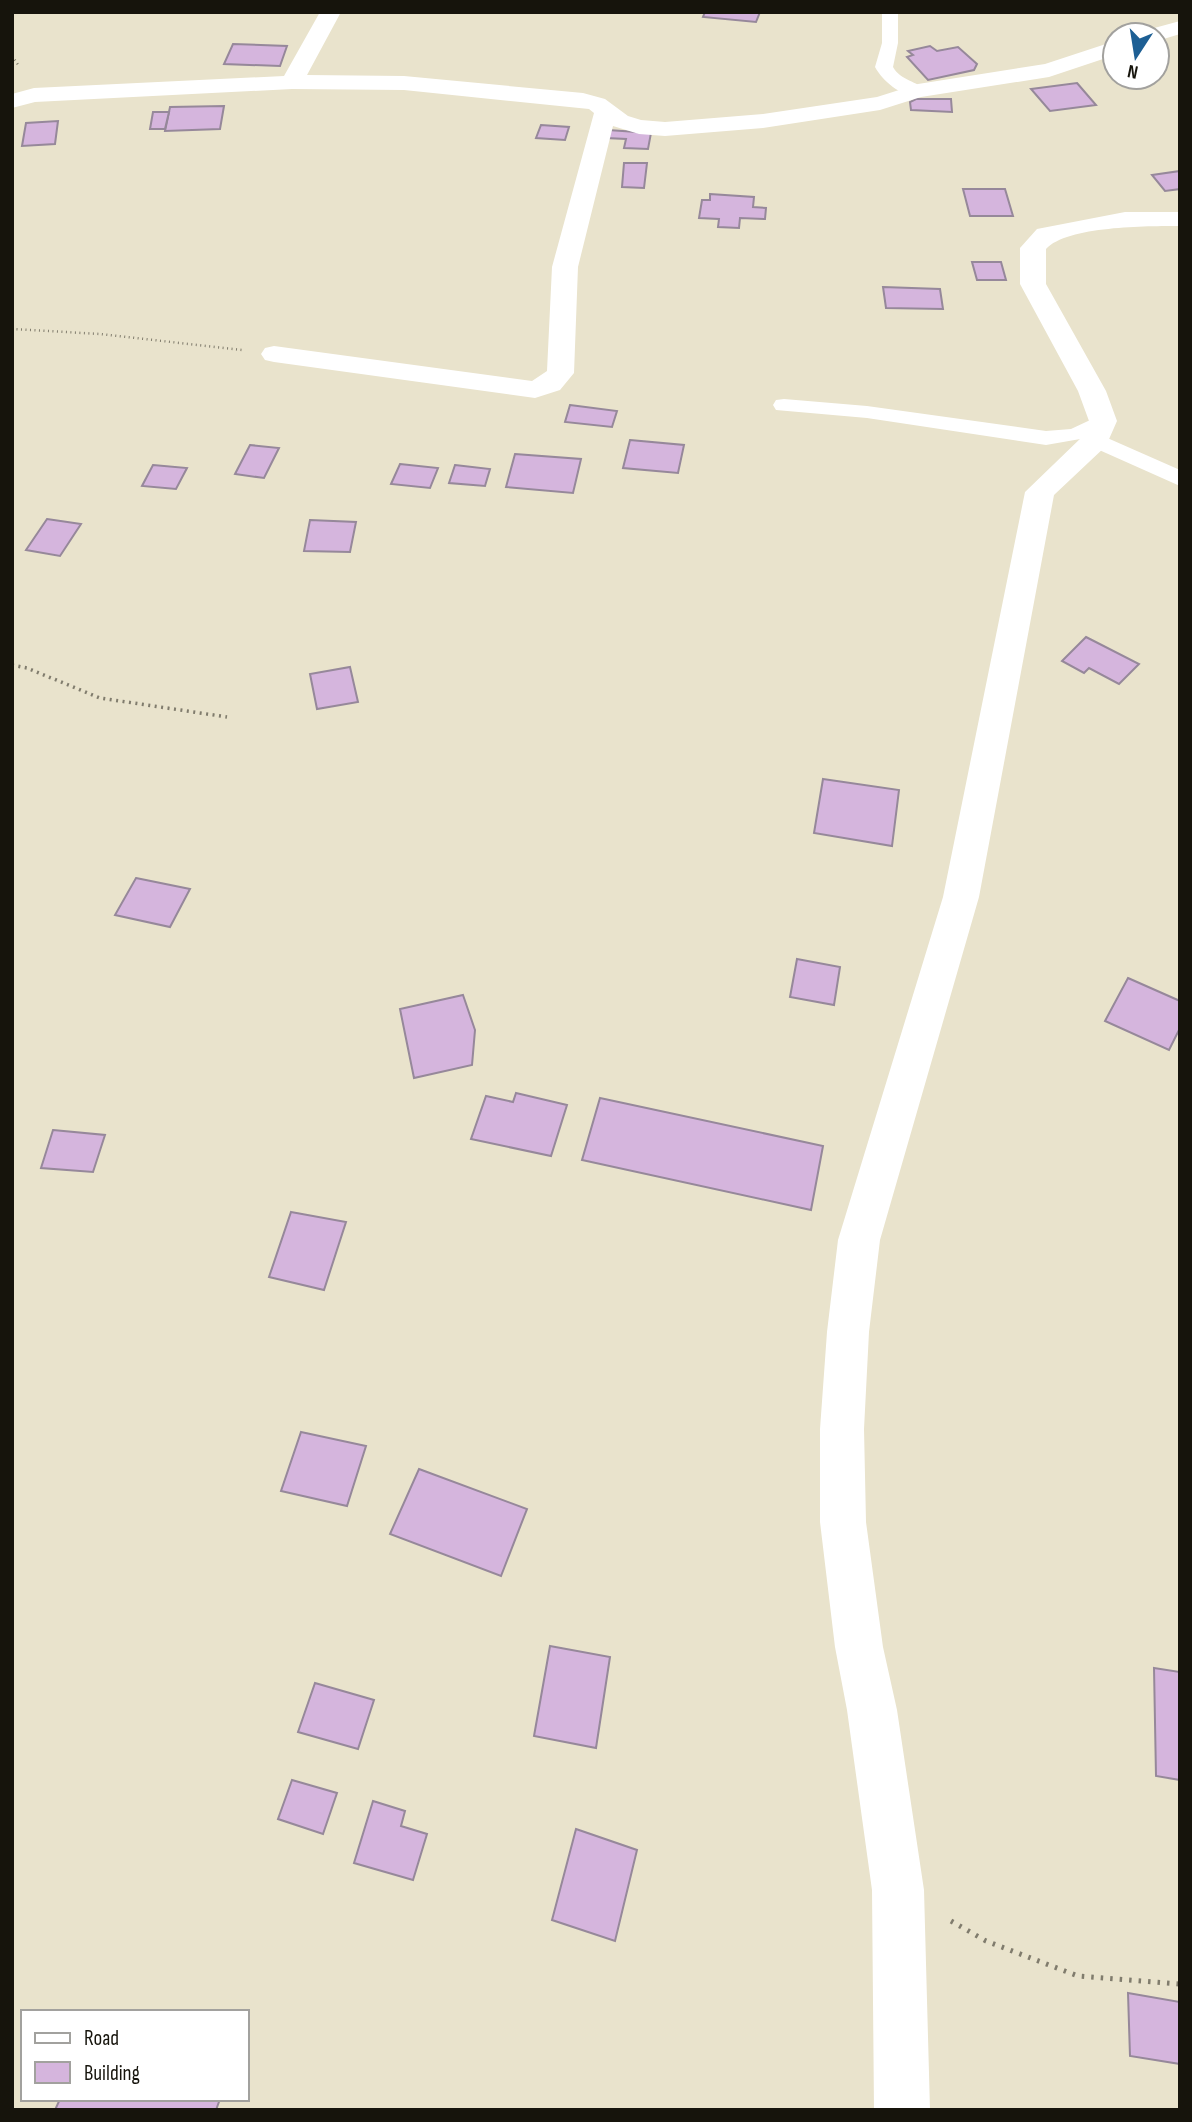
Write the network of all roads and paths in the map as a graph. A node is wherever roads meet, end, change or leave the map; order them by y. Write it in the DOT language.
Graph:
graph roads {
  1 [pos="331,12"];
  2 [pos="890,12"];
  3 [pos="1101,53"];
  4 [pos="292,82"];
  5 [pos="918,91"];
  6 [pos="12,101"];
  7 [pos="606,111"];
  8 [pos="1180,219"];
  9 [pos="12,329"];
  10 [pos="274,354"];
  11 [pos="784,405"];
  12 [pos="1099,431"];
  13 [pos="1180,480"];
  14 [pos="12,665"];
  15 [pos="227,717"];
  16 [pos="898,1890"];
  17 [pos="1180,1984"];
  18 [pos="902,2110"];
  1 -- 4 [label="street"];
  2 -- 5 [label="lane"];
  3 -- 5 [label="street"];
  4 -- 6 [label="street"];
  4 -- 7 [label="street"];
  5 -- 7 [label="street"];
  7 -- 10 [label="street"];
  8 -- 12 [label="street"];
  9 -- 10 [label="path"];
  11 -- 12 [label="lane"];
  12 -- 13 [label="lane"];
  12 -- 16 [label="street"];
  14 -- 15 [label="path"];
  16 -- 17 [label="path"];
  16 -- 18 [label="street"];
}
